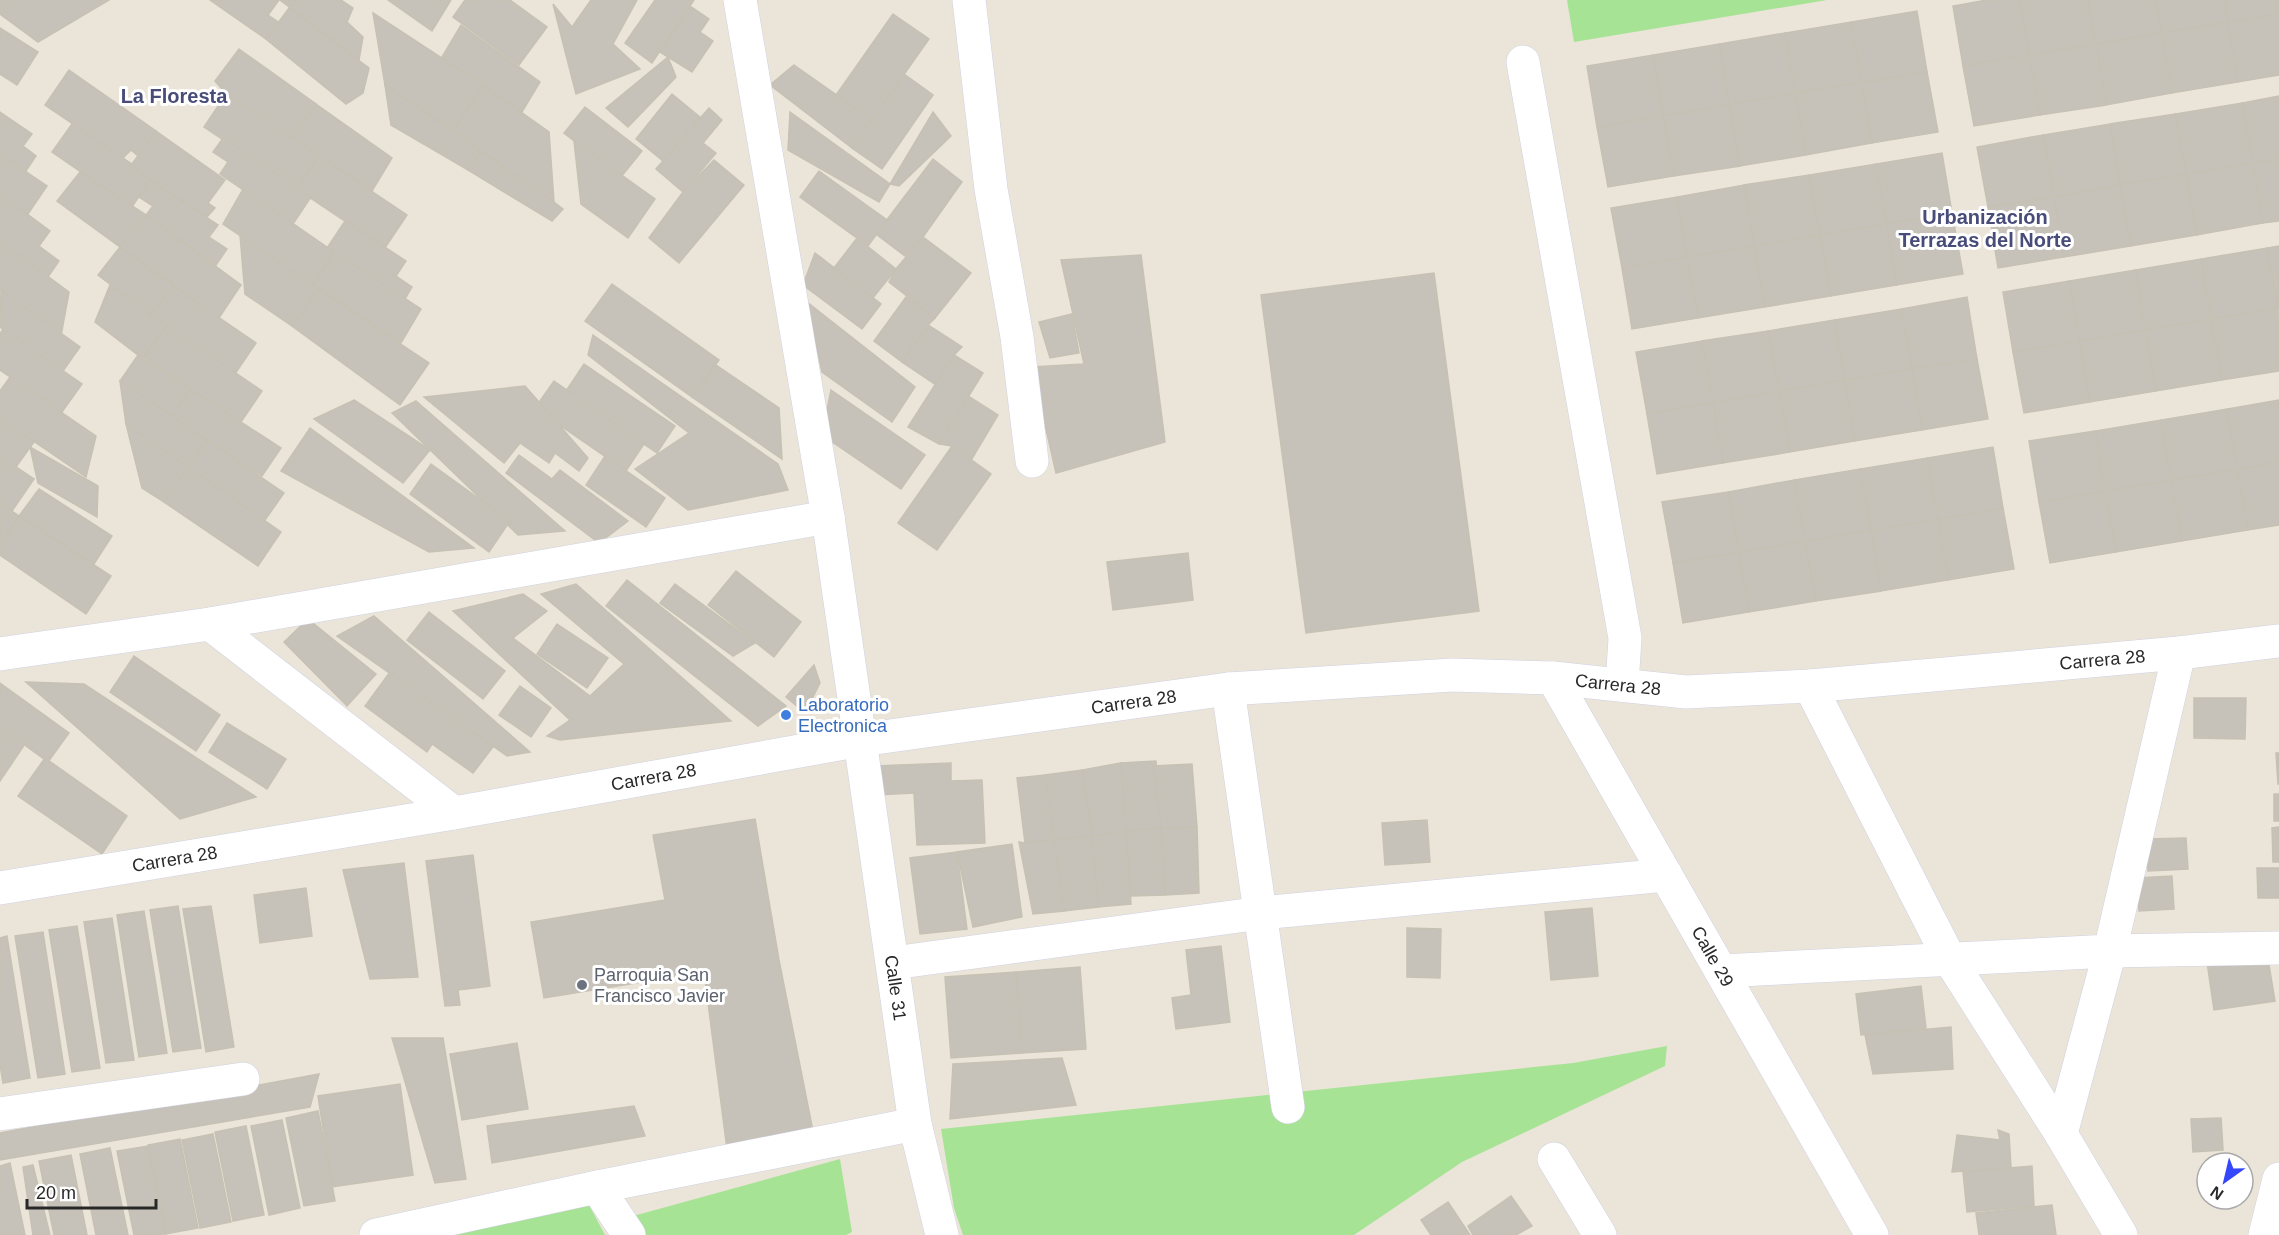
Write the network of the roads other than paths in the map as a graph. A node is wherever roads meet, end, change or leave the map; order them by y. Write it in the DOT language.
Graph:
graph roads {
  1 [pos="740,0"];
  2 [pos="969,0"];
  3 [pos="1523,62"];
  4 [pos="1032,461"];
  5 [pos="828,517"];
  6 [pos="210,624"];
  7 [pos="2279,641"];
  8 [pos="2179,652"];
  9 [pos="0,654"];
  10 [pos="1553,678"];
  11 [pos="1622,686"];
  12 [pos="1810,686"];
  13 [pos="1228,689"];
  14 [pos="861,740"];
  15 [pos="454,813"];
  16 [pos="1666,875"];
  17 [pos="0,888"];
  18 [pos="1261,913"];
  19 [pos="2279,948"];
  20 [pos="2110,951"];
  21 [pos="1950,960"];
  22 [pos="893,963"];
  23 [pos="1721,971"];
  24 [pos="243,1079"];
  25 [pos="1287,1107"];
  26 [pos="0,1114"];
  27 [pos="915,1124"];
  28 [pos="2061,1134"];
  29 [pos="1554,1159"];
  30 [pos="2279,1179"];
  31 [pos="597,1187"];
  32 [pos="376,1235"];
  33 [pos="628,1235"];
  34 [pos="942,1235"];
  35 [pos="1600,1235"];
  36 [pos="1872,1235"];
  37 [pos="2121,1235"];
  38 [pos="2265,1235"];
  1 -- 5 [label="street, Calle 31"];
  2 -- 4 [label="street"];
  3 -- 11 [label="street"];
  5 -- 6 [label="street"];
  5 -- 14 [label="street, Calle 31"];
  6 -- 9 [label="street"];
  6 -- 15 [label="street"];
  7 -- 8 [label="street, Carrera 28"];
  8 -- 12 [label="street, Carrera 28"];
  8 -- 20 [label="street"];
  10 -- 11 [label="street, Carrera 28"];
  10 -- 13 [label="street, Carrera 28"];
  10 -- 16 [label="street, Calle 29"];
  11 -- 12 [label="street, Carrera 28"];
  12 -- 21 [label="street"];
  13 -- 14 [label="street, Carrera 28"];
  13 -- 18 [label="street"];
  14 -- 15 [label="street, Carrera 28"];
  14 -- 22 [label="street, Calle 31"];
  15 -- 17 [label="street, Carrera 28"];
  16 -- 18 [label="street"];
  16 -- 23 [label="street, Calle 29"];
  18 -- 22 [label="street"];
  18 -- 25 [label="street"];
  19 -- 20 [label="street"];
  20 -- 21 [label="street"];
  20 -- 28 [label="street"];
  21 -- 23 [label="street"];
  21 -- 28 [label="street"];
  22 -- 27 [label="street, Calle 31"];
  23 -- 36 [label="street, Calle 29"];
  24 -- 26 [label="street"];
  27 -- 31 [label="street"];
  27 -- 34 [label="street, Calle 31"];
  28 -- 37 [label="street"];
  29 -- 35 [label="street"];
  30 -- 38 [label="street"];
  31 -- 32 [label="street"];
  31 -- 33 [label="street"];
}
